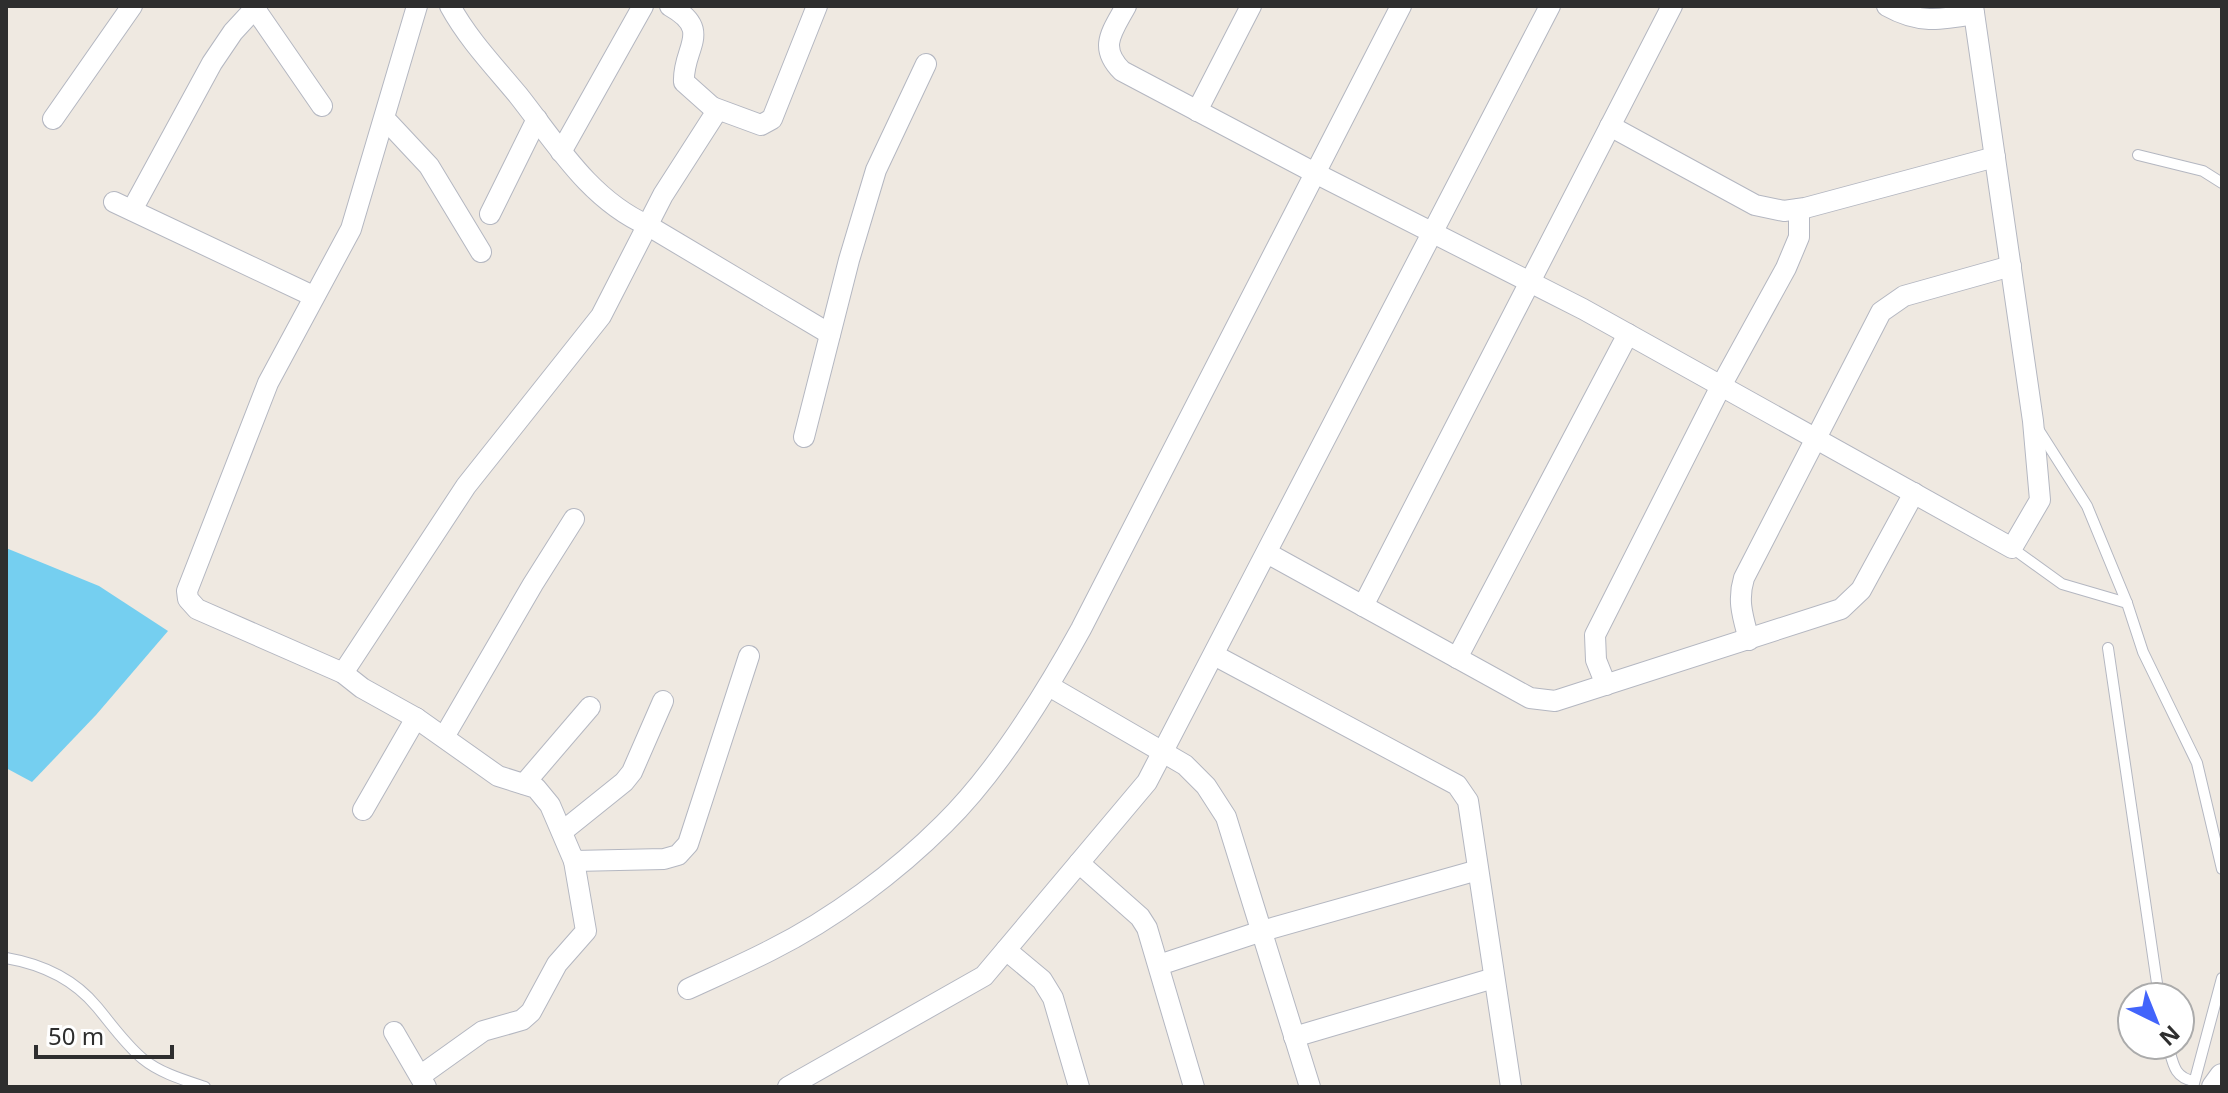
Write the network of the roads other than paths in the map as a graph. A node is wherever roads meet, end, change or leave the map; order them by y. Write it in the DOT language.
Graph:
graph roads {
  1 [pos="132,6"];
  2 [pos="417,6"];
  3 [pos="450,6"];
  4 [pos="643,6"];
  5 [pos="670,6"];
  6 [pos="817,6"];
  7 [pos="1126,6"];
  8 [pos="1251,6"];
  9 [pos="1401,6"];
  10 [pos="1550,6"];
  11 [pos="1672,6"];
  12 [pos="1887,6"];
  13 [pos="255,7"];
  14 [pos="1973,10"];
  15 [pos="926,64"];
  16 [pos="322,106"];
  17 [pos="712,107"];
  18 [pos="1197,111"];
  19 [pos="53,119"];
  20 [pos="385,119"];
  21 [pos="537,119"];
  22 [pos="1610,126"];
  23 [pos="561,152"];
  24 [pos="2138,155"];
  25 [pos="1995,157"];
  26 [pos="1315,173"];
  27 [pos="2222,183"];
  28 [pos="1799,209"];
  29 [pos="490,214"];
  30 [pos="647,225"];
  31 [pos="1434,233"];
  32 [pos="481,252"];
  33 [pos="2011,266"];
  34 [pos="1530,282"];
  35 [pos="313,296"];
  36 [pos="830,334"];
  37 [pos="1628,334"];
  38 [pos="1721,386"];
  39 [pos="2033,421"];
  40 [pos="804,437"];
  41 [pos="1815,438"];
  42 [pos="1914,493"];
  43 [pos="574,519"];
  44 [pos="2012,548"];
  45 [pos="1267,553"];
  46 [pos="2127,603"];
  47 [pos="1363,606"];
  48 [pos="1749,640"];
  49 [pos="2108,648"];
  50 [pos="1214,655"];
  51 [pos="749,656"];
  52 [pos="1457,658"];
  53 [pos="343,673"];
  54 [pos="1606,685"];
  55 [pos="1049,686"];
  56 [pos="663,701"];
  57 [pos="590,707"];
  58 [pos="416,718"];
  59 [pos="444,737"];
  60 [pos="1164,751"];
  61 [pos="524,784"];
  62 [pos="363,810"];
  63 [pos="563,831"];
  64 [pos="574,861"];
  65 [pos="1079,863"];
  66 [pos="2222,869"];
  67 [pos="1478,870"];
  68 [pos="1262,931"];
  69 [pos="1006,950"];
  70 [pos="6,958"];
  71 [pos="1159,965"];
  72 [pos="1494,978"];
  73 [pos="2222,978"];
  74 [pos="2157,981"];
  75 [pos="688,989"];
  76 [pos="394,1032"];
  77 [pos="1294,1037"];
  78 [pos="2173,1061"];
  79 [pos="2222,1076"];
  80 [pos="423,1082"];
  81 [pos="2200,1085"];
  82 [pos="1508,1086"];
  83 [pos="205,1087"];
  84 [pos="788,1087"];
  85 [pos="1079,1087"];
  86 [pos="1194,1087"];
  87 [pos="1310,1087"];
  1 -- 19 [label="street"];
  2 -- 20 [label="street"];
  3 -- 21 [label="street"];
  4 -- 23 [label="street"];
  5 -- 17 [label="street"];
  6 -- 17 [label="street"];
  7 -- 18 [label="street"];
  8 -- 18 [label="street"];
  9 -- 26 [label="street"];
  10 -- 31 [label="street"];
  11 -- 22 [label="street"];
  12 -- 14 [label="street"];
  13 -- 16 [label="street"];
  13 -- 35 [label="street"];
  14 -- 25 [label="street"];
  15 -- 36 [label="street"];
  17 -- 30 [label="street"];
  18 -- 26 [label="street"];
  20 -- 32 [label="street"];
  20 -- 35 [label="street"];
  21 -- 23 [label="street"];
  21 -- 29 [label="street"];
  22 -- 28 [label="street"];
  22 -- 34 [label="street"];
  23 -- 30 [label="street"];
  24 -- 27 [label="lane"];
  25 -- 28 [label="street"];
  25 -- 33 [label="street"];
  26 -- 31 [label="street"];
  26 -- 55 [label="street"];
  28 -- 38 [label="street"];
  30 -- 36 [label="street"];
  30 -- 53 [label="street"];
  31 -- 34 [label="street"];
  31 -- 45 [label="street"];
  33 -- 39 [label="street"];
  33 -- 41 [label="street"];
  34 -- 37 [label="street"];
  34 -- 47 [label="street"];
  35 -- 53 [label="street"];
  36 -- 40 [label="street"];
  37 -- 38 [label="street"];
  37 -- 52 [label="street"];
  38 -- 41 [label="street"];
  38 -- 54 [label="street"];
  39 -- 44 [label="street"];
  39 -- 46 [label="lane"];
  41 -- 42 [label="street"];
  41 -- 48 [label="street"];
  42 -- 44 [label="street"];
  42 -- 48 [label="street"];
  43 -- 59 [label="street"];
  44 -- 46 [label="lane"];
  45 -- 47 [label="street"];
  45 -- 50 [label="street"];
  46 -- 66 [label="lane"];
  47 -- 52 [label="street"];
  48 -- 54 [label="street"];
  49 -- 74 [label="lane"];
  50 -- 60 [label="street"];
  50 -- 67 [label="street"];
  51 -- 64 [label="street"];
  52 -- 54 [label="street"];
  53 -- 58 [label="street"];
  55 -- 60 [label="street"];
  55 -- 75 [label="street"];
  56 -- 63 [label="street"];
  57 -- 61 [label="street"];
  58 -- 59 [label="street"];
  58 -- 62 [label="street"];
  59 -- 61 [label="street"];
  60 -- 65 [label="street"];
  60 -- 68 [label="street"];
  61 -- 63 [label="street"];
  63 -- 64 [label="street"];
  64 -- 80 [label="street"];
  65 -- 69 [label="street"];
  65 -- 71 [label="street"];
  67 -- 68 [label="street"];
  67 -- 72 [label="street"];
  68 -- 71 [label="street"];
  68 -- 77 [label="street"];
  69 -- 84 [label="street"];
  69 -- 85 [label="street"];
  70 -- 83 [label="lane"];
  71 -- 86 [label="street"];
  72 -- 77 [label="street"];
  72 -- 82 [label="street"];
  73 -- 81 [label="lane"];
  76 -- 80 [label="street"];
  77 -- 87 [label="street"];
  78 -- 81 [label="lane"];
  79 -- 81 [label="street"];
}
